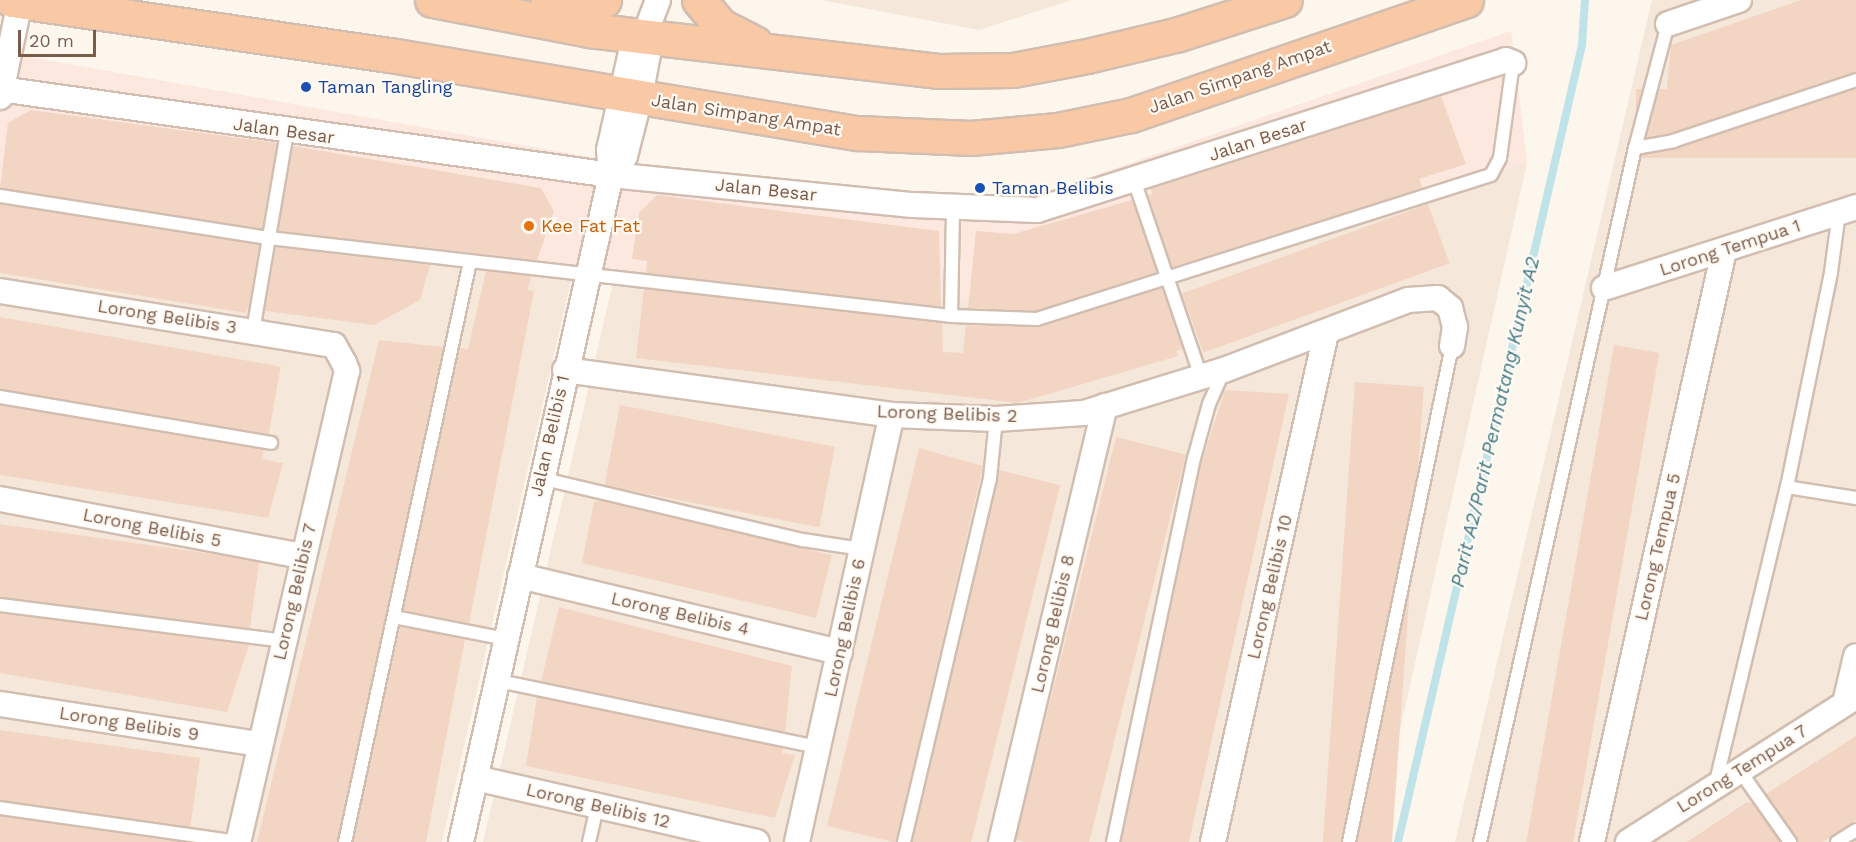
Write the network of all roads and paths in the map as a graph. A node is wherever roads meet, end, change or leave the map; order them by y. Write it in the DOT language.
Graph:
graph roads {
  1 [pos="432,0"];
  2 [pos="548,0"];
  3 [pos="604,0"];
  4 [pos="658,0"];
  5 [pos="699,0"];
  6 [pos="1284,0"];
  7 [pos="1466,0"];
  8 [pos="1739,0"];
  9 [pos="16,1"];
  10 [pos="1668,24"];
  11 [pos="645,34"];
  12 [pos="772,52"];
  13 [pos="1513,63"];
  14 [pos="1856,80"];
  15 [pos="1,92"];
  16 [pos="631,95"];
  17 [pos="287,132"];
  18 [pos="1635,148"];
  19 [pos="611,175"];
  20 [pos="1134,180"];
  21 [pos="0,196"];
  22 [pos="953,208"];
  23 [pos="1847,210"];
  24 [pos="269,238"];
  25 [pos="1724,251"];
  26 [pos="470,262"];
  27 [pos="591,276"];
  28 [pos="1167,276"];
  29 [pos="1604,288"];
  30 [pos="0,291"];
  31 [pos="951,316"];
  32 [pos="253,331"];
  33 [pos="1326,333"];
  34 [pos="334,345"];
  35 [pos="1452,346"];
  36 [pos="565,370"];
  37 [pos="1224,370"];
  38 [pos="1201,377"];
  39 [pos="0,397"];
  40 [pos="1105,406"];
  41 [pos="892,415"];
  42 [pos="996,419"];
  43 [pos="271,443"];
  44 [pos="540,478"];
  45 [pos="1787,487"];
  46 [pos="1856,498"];
  47 [pos="0,500"];
  48 [pos="862,549"];
  49 [pos="303,556"];
  50 [pos="520,576"];
  51 [pos="0,605"];
  52 [pos="394,617"];
  53 [pos="506,639"];
  54 [pos="285,640"];
  55 [pos="840,652"];
  56 [pos="1856,656"];
  57 [pos="499,681"];
  58 [pos="1851,700"];
  59 [pos="0,704"];
  60 [pos="258,744"];
  61 [pos="819,747"];
  62 [pos="1740,771"];
  63 [pos="475,778"];
  64 [pos="1715,787"];
  65 [pos="597,806"];
  66 [pos="0,808"];
  67 [pos="1856,830"];
  68 [pos="691,835"];
  69 [pos="238,842"];
  70 [pos="345,842"];
  71 [pos="461,842"];
  72 [pos="589,842"];
  73 [pos="757,842"];
  74 [pos="798,842"];
  75 [pos="904,842"];
  76 [pos="1001,842"];
  77 [pos="1113,842"];
  78 [pos="1213,842"];
  79 [pos="1350,842"];
  80 [pos="1480,842"];
  81 [pos="1592,842"];
  82 [pos="1628,842"];
  83 [pos="1790,842"];
  84 [pos="1837,842"];
  1 -- 11 [label="highway"];
  2 -- 3 [label="highway"];
  4 -- 11 [label="street"];
  5 -- 12 [label="highway"];
  6 -- 12 [label="highway"];
  7 -- 16 [label="highway, Jalan Simpang Ampat"];
  8 -- 10 [label="street"];
  9 -- 15 [label="street"];
  9 -- 16 [label="highway, Jalan Simpang Ampat"];
  10 -- 18 [label="lane"];
  11 -- 12 [label="highway"];
  11 -- 16 [label="street, Jalan Belibis 1"];
  13 -- 20 [label="street, Jalan Besar"];
  13 -- 28 [label="lane"];
  14 -- 18 [label="lane"];
  15 -- 17 [label="street, Jalan Besar"];
  16 -- 19 [label="street, Jalan Belibis 1"];
  17 -- 19 [label="street, Jalan Besar"];
  17 -- 24 [label="lane"];
  18 -- 29 [label="lane"];
  19 -- 22 [label="street, Jalan Besar"];
  19 -- 27 [label="street, Jalan Belibis 1"];
  20 -- 22 [label="street, Jalan Besar"];
  20 -- 28 [label="lane"];
  21 -- 24 [label="lane"];
  22 -- 31 [label="lane"];
  23 -- 25 [label="street, Lorong Tempua 1"];
  23 -- 45 [label="lane"];
  24 -- 26 [label="lane"];
  24 -- 32 [label="lane"];
  25 -- 29 [label="street, Lorong Tempua 1"];
  25 -- 81 [label="street, Lorong Tempua 5"];
  26 -- 27 [label="lane"];
  26 -- 52 [label="lane"];
  27 -- 31 [label="lane"];
  27 -- 36 [label="street, Jalan Belibis 1"];
  28 -- 31 [label="lane"];
  28 -- 38 [label="lane"];
  29 -- 80 [label="lane"];
  30 -- 32 [label="street, Lorong Belibis 3"];
  32 -- 34 [label="street, Lorong Belibis 3"];
  33 -- 35 [label="street, Lorong Belibis 2"];
  33 -- 37 [label="street, Lorong Belibis 2"];
  33 -- 78 [label="street, Lorong Belibis 10"];
  34 -- 49 [label="street, Lorong Belibis 7"];
  35 -- 79 [label="lane"];
  36 -- 41 [label="street, Lorong Belibis 2"];
  36 -- 44 [label="street, Jalan Belibis 1"];
  37 -- 38 [label="street, Lorong Belibis 2"];
  37 -- 77 [label="lane"];
  38 -- 40 [label="street, Lorong Belibis 2"];
  39 -- 43 [label="lane"];
  40 -- 42 [label="street, Lorong Belibis 2"];
  40 -- 76 [label="street, Lorong Belibis 8"];
  41 -- 42 [label="street, Lorong Belibis 2"];
  41 -- 48 [label="street, Lorong Belibis 6"];
  42 -- 75 [label="lane"];
  44 -- 48 [label="lane"];
  44 -- 50 [label="street, Jalan Belibis 1"];
  45 -- 46 [label="lane"];
  45 -- 64 [label="lane"];
  47 -- 49 [label="street, Lorong Belibis 5"];
  48 -- 55 [label="street, Lorong Belibis 6"];
  49 -- 54 [label="street, Lorong Belibis 7"];
  50 -- 53 [label="street, Jalan Belibis 1"];
  50 -- 55 [label="street, Lorong Belibis 4"];
  51 -- 54 [label="lane"];
  52 -- 53 [label="lane"];
  52 -- 70 [label="lane"];
  53 -- 57 [label="street, Jalan Belibis 1"];
  54 -- 60 [label="street, Lorong Belibis 7"];
  55 -- 61 [label="street, Lorong Belibis 6"];
  56 -- 58 [label="street"];
  57 -- 61 [label="lane"];
  57 -- 63 [label="street, Jalan Belibis 1"];
  58 -- 62 [label="street, Lorong Tempua 7"];
  59 -- 60 [label="street, Lorong Belibis 9"];
  60 -- 69 [label="street, Lorong Belibis 7"];
  61 -- 74 [label="street, Lorong Belibis 6"];
  62 -- 64 [label="street, Lorong Tempua 7"];
  62 -- 83 [label="lane"];
  63 -- 65 [label="street, Lorong Belibis 12"];
  63 -- 71 [label="street, Jalan Belibis 1"];
  64 -- 82 [label="street, Lorong Tempua 7"];
  65 -- 68 [label="street, Lorong Belibis 12"];
  65 -- 72 [label="lane"];
  66 -- 69 [label="lane"];
  67 -- 84 [label="lane"];
  68 -- 73 [label="street, Lorong Belibis 12"];
}
